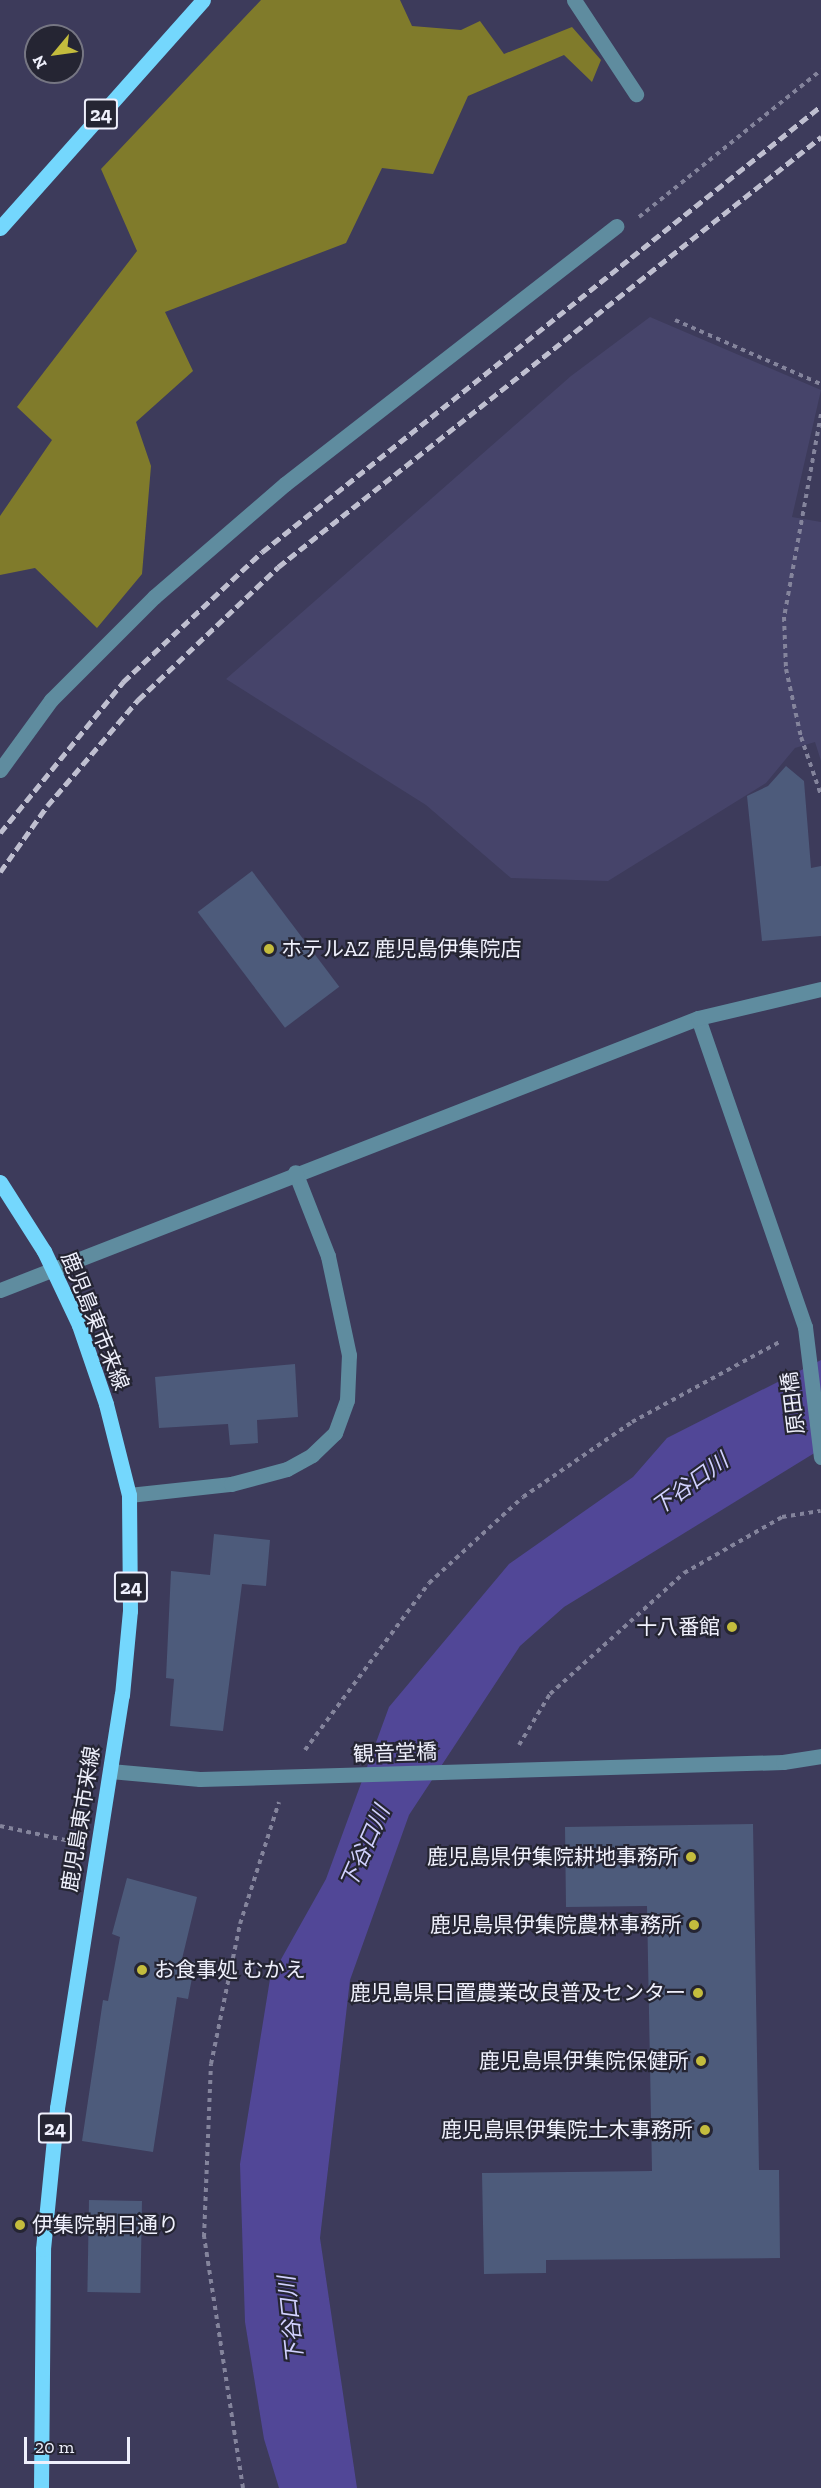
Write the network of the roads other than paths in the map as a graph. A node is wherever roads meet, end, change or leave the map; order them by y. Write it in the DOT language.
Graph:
graph roads {
  1 [pos="203,0"];
  2 [pos="574,0"];
  3 [pos="636,94"];
  4 [pos="616,226"];
  5 [pos="0,228"];
  6 [pos="0,770"];
  7 [pos="821,989"];
  8 [pos="698,1017"];
  9 [pos="295,1172"];
  10 [pos="0,1182"];
  11 [pos="0,1290"];
  12 [pos="821,1457"];
  13 [pos="129,1495"];
  14 [pos="821,1756"];
  15 [pos="110,1771"];
  16 [pos="41,2488"];
  1 -- 5 [label="main road, 24"];
  2 -- 3 [label="street"];
  4 -- 6 [label="street"];
  7 -- 8 [label="street"];
  8 -- 9 [label="street"];
  8 -- 12 [label="street, 原田橋"];
  9 -- 11 [label="street"];
  9 -- 13 [label="street"];
  10 -- 13 [label="main road, 鹿児島東市来線 / 24, bridge"];
  13 -- 15 [label="main road, 鹿児島東市来線 / 24"];
  14 -- 15 [label="street, 観音堂橋"];
  15 -- 16 [label="main road, 鹿児島東市来線 / 24"];
}
